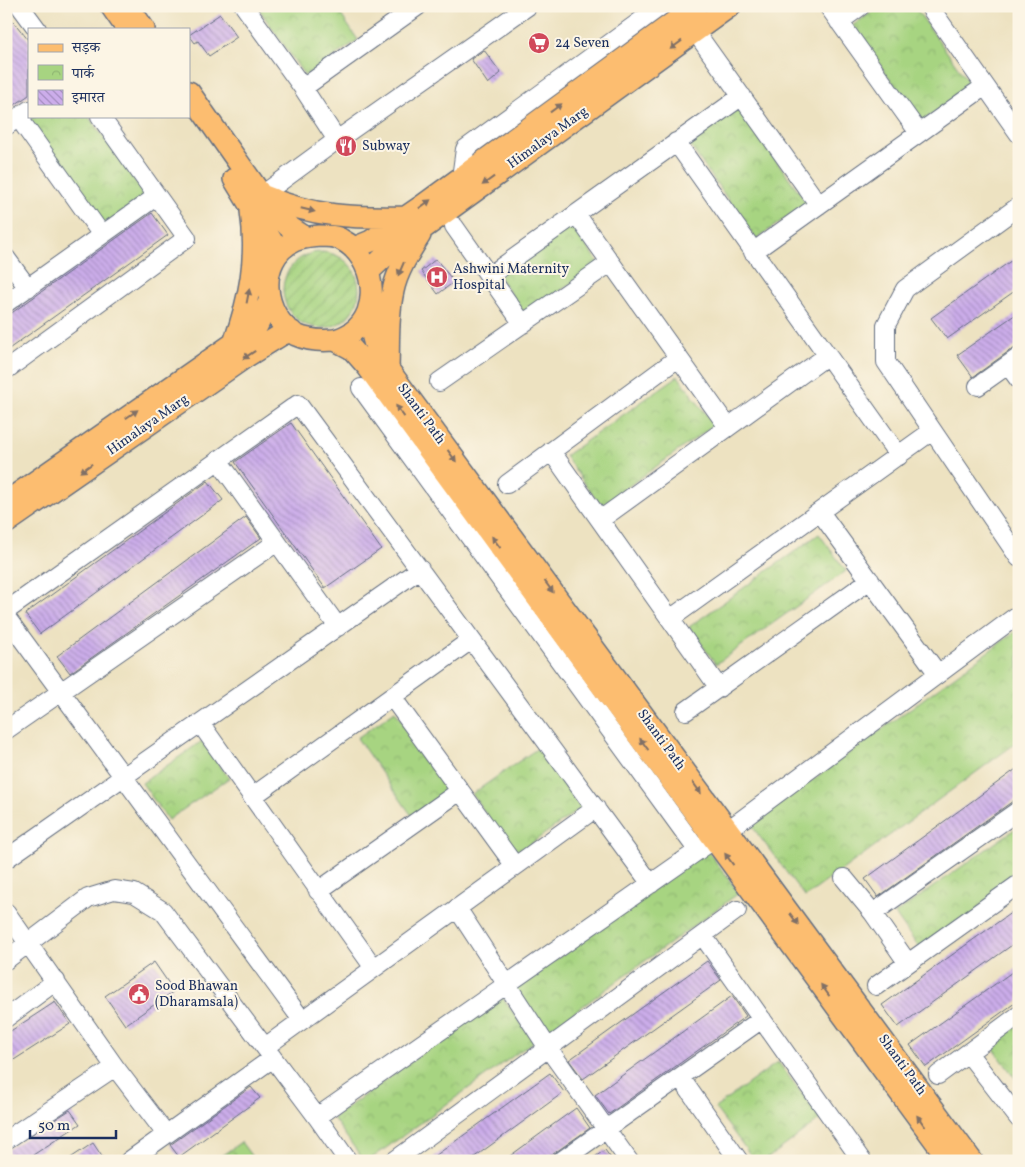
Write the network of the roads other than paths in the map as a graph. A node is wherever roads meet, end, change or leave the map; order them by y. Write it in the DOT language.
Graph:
graph roads {
  1 [pos="19,6"];
  2 [pos="111,6"];
  3 [pos="128,6"];
  4 [pos="244,6"];
  5 [pos="418,6"];
  6 [pos="528,6"];
  7 [pos="661,6"];
  8 [pos="696,6"];
  9 [pos="730,6"];
  10 [pos="828,6"];
  11 [pos="862,6"];
  12 [pos="929,6"];
  13 [pos="6,14"];
  14 [pos="839,22"];
  15 [pos="36,28"];
  16 [pos="126,28"];
  17 [pos="143,28"];
  18 [pos="702,41"];
  19 [pos="985,86"];
  20 [pos="303,88"];
  21 [pos="190,94"];
  22 [pos="742,96"];
  23 [pos="190,117"];
  24 [pos="18,118"];
  25 [pos="101,118"];
  26 [pos="919,133"];
  27 [pos="1019,134"];
  28 [pos="337,140"];
  29 [pos="676,142"];
  30 [pos="461,178"];
  31 [pos="157,196"];
  32 [pos="256,199"];
  33 [pos="819,204"];
  34 [pos="1019,206"];
  35 [pos="576,214"];
  36 [pos="405,218"];
  37 [pos="454,226"];
  38 [pos="425,227"];
  39 [pos="102,235"];
  40 [pos="305,238"];
  41 [pos="354,248"];
  42 [pos="753,252"];
  43 [pos="6,258"];
  44 [pos="274,260"];
  45 [pos="610,263"];
  46 [pos="368,272"];
  47 [pos="489,276"];
  48 [pos="28,288"];
  49 [pos="269,302"];
  50 [pos="6,303"];
  51 [pos="369,310"];
  52 [pos="523,324"];
  53 [pos="291,331"];
  54 [pos="335,340"];
  55 [pos="234,343"];
  56 [pos="828,355"];
  57 [pos="678,358"];
  58 [pos="1013,361"];
  59 [pos="388,369"];
  60 [pos="6,370"];
  61 [pos="1019,380"];
  62 [pos="440,382"];
  63 [pos="978,386"];
  64 [pos="361,388"];
  65 [pos="728,427"];
  66 [pos="932,431"];
  67 [pos="551,452"];
  68 [pos="899,456"];
  69 [pos="218,460"];
  70 [pos="507,484"];
  71 [pos="6,502"];
  72 [pos="820,512"];
  73 [pos="600,520"];
  74 [pos="6,523"];
  75 [pos="277,542"];
  76 [pos="1019,558"];
  77 [pos="420,569"];
  78 [pos="870,580"];
  79 [pos="6,611"];
  80 [pos="1019,614"];
  81 [pos="6,617"];
  82 [pos="670,619"];
  83 [pos="338,627"];
  84 [pos="471,640"];
  85 [pos="938,674"];
  86 [pos="719,688"];
  87 [pos="61,692"];
  88 [pos="392,697"];
  89 [pos="686,711"];
  90 [pos="200,723"];
  91 [pos="6,730"];
  92 [pos="123,777"];
  93 [pos="460,791"];
  94 [pos="252,797"];
  95 [pos="596,808"];
  96 [pos="1019,810"];
  97 [pos="714,840"];
  98 [pos="6,859"];
  99 [pos="515,866"];
  100 [pos="844,878"];
  101 [pos="652,884"];
  102 [pos="1019,884"];
  103 [pos="318,891"];
  104 [pos="457,908"];
  105 [pos="737,910"];
  106 [pos="6,912"];
  107 [pos="873,913"];
  108 [pos="702,936"];
  109 [pos="28,943"];
  110 [pos="6,960"];
  111 [pos="907,962"];
  112 [pos="374,968"];
  113 [pos="56,981"];
  114 [pos="507,986"];
  115 [pos="876,986"];
  116 [pos="1019,1015"];
  117 [pos="6,1018"];
  118 [pos="762,1019"];
  119 [pos="302,1020"];
  120 [pos="548,1048"];
  121 [pos="269,1052"];
  122 [pos="968,1053"];
  123 [pos="115,1067"];
  124 [pos="938,1075"];
  125 [pos="680,1077"];
  126 [pos="1016,1107"];
  127 [pos="318,1117"];
  128 [pos="606,1129"];
  129 [pos="166,1134"];
  130 [pos="6,1140"];
  131 [pos="129,1161"];
  132 [pos="348,1161"];
  133 [pos="394,1161"];
  134 [pos="561,1161"];
  135 [pos="628,1161"];
  136 [pos="739,1161"];
  137 [pos="862,1161"];
  138 [pos="950,1161"];
  139 [pos="972,1161"];
  1 -- 13 [label="street"];
  1 -- 15 [label="street"];
  2 -- 16 [label="main road"];
  3 -- 17 [label="main road"];
  4 -- 20 [label="street"];
  5 -- 20 [label="street"];
  6 -- 28 [label="street"];
  7 -- 30 [label="street"];
  30 -- 8 [label="main road, Himalaya Marg, one-way"];
  9 -- 38 [label="main road, Himalaya Marg, one-way"];
  10 -- 14 [label="street"];
  11 -- 14 [label="street"];
  12 -- 19 [label="street"];
  14 -- 26 [label="street"];
  18 -- 22 [label="street"];
  19 -- 26 [label="street"];
  19 -- 27 [label="street"];
  20 -- 28 [label="street"];
  21 -- 32 [label="main road"];
  22 -- 29 [label="street"];
  22 -- 33 [label="street"];
  23 -- 32 [label="main road"];
  24 -- 39 [label="street"];
  25 -- 31 [label="street"];
  26 -- 33 [label="street"];
  28 -- 32 [label="street"];
  29 -- 35 [label="street"];
  29 -- 42 [label="street"];
  36 -- 30 [label="main road, Himalaya Marg, one-way"];
  31 -- 39 [label="street"];
  31 -- 60 [label="street"];
  32 -- 36 [label="main road, one-way"];
  32 -- 40 [label="main road"];
  32 -- 44 [label="main road"];
  55 -- 32 [label="main road, one-way"];
  33 -- 42 [label="street"];
  34 -- 66 [label="street"];
  35 -- 45 [label="street"];
  35 -- 47 [label="street"];
  36 -- 41 [label="main road, Himalaya Marg"];
  37 -- 47 [label="street"];
  38 -- 46 [label="main road, Himalaya Marg"];
  38 -- 59 [label="main road, one-way"];
  39 -- 48 [label="street"];
  40 -- 41 [label="main road"];
  40 -- 44 [label="main road"];
  41 -- 46 [label="main road"];
  42 -- 56 [label="street"];
  43 -- 48 [label="street"];
  44 -- 49 [label="main road"];
  45 -- 52 [label="street"];
  45 -- 57 [label="street"];
  46 -- 51 [label="main road"];
  47 -- 52 [label="street"];
  48 -- 50 [label="street"];
  49 -- 53 [label="main road"];
  49 -- 55 [label="main road, Himalaya Marg"];
  51 -- 54 [label="main road"];
  51 -- 59 [label="main road, Shanti Path"];
  52 -- 62 [label="street"];
  53 -- 54 [label="main road"];
  53 -- 74 [label="main road, Himalaya Marg, one-way"];
  97 -- 54 [label="main road, one-way"];
  71 -- 55 [label="main road, Himalaya Marg, one-way"];
  56 -- 65 [label="street"];
  56 -- 68 [label="street"];
  57 -- 65 [label="street"];
  57 -- 67 [label="street"];
  58 -- 61 [label="street"];
  58 -- 63 [label="street"];
  59 -- 97 [label="main road, Shanti Path, one-way"];
  64 -- 97 [label="street"];
  65 -- 73 [label="street"];
  66 -- 68 [label="street"];
  66 -- 76 [label="street"];
  67 -- 70 [label="street"];
  67 -- 73 [label="street"];
  68 -- 72 [label="street"];
  69 -- 75 [label="street"];
  69 -- 77 [label="street"];
  69 -- 79 [label="street"];
  72 -- 78 [label="street"];
  72 -- 82 [label="street"];
  73 -- 82 [label="street"];
  75 -- 83 [label="street"];
  75 -- 87 [label="street"];
  77 -- 83 [label="street"];
  77 -- 84 [label="street"];
  78 -- 85 [label="street"];
  78 -- 86 [label="street"];
  80 -- 85 [label="street"];
  81 -- 87 [label="street"];
  82 -- 86 [label="street"];
  83 -- 90 [label="street"];
  84 -- 88 [label="street"];
  84 -- 95 [label="street"];
  85 -- 97 [label="street"];
  86 -- 89 [label="street"];
  87 -- 91 [label="street"];
  87 -- 92 [label="street"];
  88 -- 93 [label="street"];
  88 -- 94 [label="street"];
  90 -- 92 [label="street"];
  90 -- 94 [label="street"];
  92 -- 98 [label="street"];
  92 -- 119 [label="street"];
  93 -- 99 [label="street"];
  93 -- 103 [label="street"];
  94 -- 103 [label="street"];
  95 -- 99 [label="street"];
  95 -- 101 [label="street"];
  96 -- 107 [label="street"];
  97 -- 101 [label="street"];
  138 -- 97 [label="main road, Shanti Path, one-way"];
  97 -- 139 [label="main road, Shanti Path, one-way"];
  99 -- 104 [label="street"];
  100 -- 107 [label="street"];
  101 -- 114 [label="street"];
  102 -- 111 [label="street"];
  103 -- 112 [label="street"];
  104 -- 112 [label="street"];
  104 -- 114 [label="street"];
  105 -- 108 [label="street"];
  106 -- 109 [label="street"];
  107 -- 111 [label="street"];
  108 -- 118 [label="street"];
  108 -- 120 [label="street"];
  109 -- 110 [label="street"];
  109 -- 113 [label="street"];
  109 -- 121 [label="street"];
  111 -- 115 [label="street"];
  112 -- 119 [label="street"];
  113 -- 117 [label="street"];
  113 -- 123 [label="street"];
  114 -- 120 [label="street"];
  114 -- 127 [label="street"];
  116 -- 122 [label="street"];
  118 -- 125 [label="street"];
  118 -- 137 [label="street"];
  119 -- 121 [label="street"];
  120 -- 128 [label="street"];
  120 -- 133 [label="street"];
  121 -- 127 [label="street"];
  121 -- 129 [label="street"];
  122 -- 124 [label="street"];
  122 -- 126 [label="street"];
  123 -- 129 [label="street"];
  123 -- 130 [label="street"];
  125 -- 128 [label="street"];
  125 -- 136 [label="street"];
  127 -- 132 [label="street"];
  128 -- 134 [label="street"];
  128 -- 135 [label="street"];
  129 -- 131 [label="street"];
}
